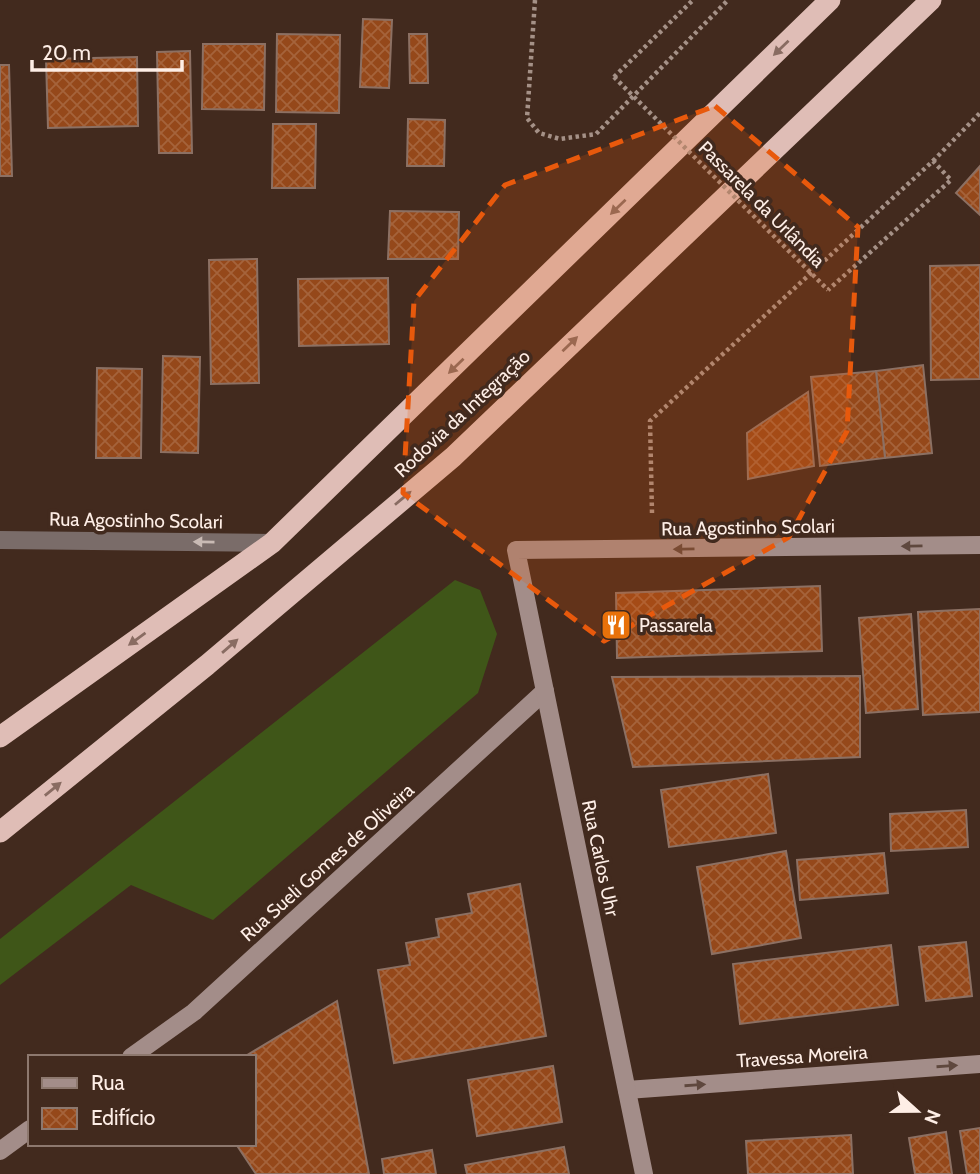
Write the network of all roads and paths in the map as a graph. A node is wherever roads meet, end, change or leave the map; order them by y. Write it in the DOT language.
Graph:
graph roads {
  1 [pos="534,0"];
  2 [pos="693,0"];
  3 [pos="728,0"];
  4 [pos="830,0"];
  5 [pos="931,0"];
  6 [pos="980,113"];
  7 [pos="933,162"];
  8 [pos="0,540"];
  9 [pos="272,543"];
  10 [pos="980,545"];
  11 [pos="653,549"];
  12 [pos="516,550"];
  13 [pos="545,691"];
  14 [pos="0,737"];
  15 [pos="0,832"];
  16 [pos="134,1055"];
  17 [pos="980,1064"];
  18 [pos="627,1090"];
  19 [pos="28,1130"];
  20 [pos="0,1151"];
  21 [pos="644,1174"];
  1 -- 3 [label="path"];
  2 -- 7 [label="path, Passarela da Urlândia, bridge"];
  4 -- 9 [label="highway, Rodovia da Integração, one-way"];
  15 -- 5 [label="highway, Rodovia da Integração, one-way"];
  6 -- 7 [label="path"];
  7 -- 11 [label="path, Passarela da Urlândia"];
  9 -- 8 [label="street, Rua Agostinho Scolari, one-way"];
  9 -- 14 [label="highway, Rodovia da Integração, one-way"];
  10 -- 11 [label="street, Rua Agostinho Scolari, one-way"];
  11 -- 12 [label="street, Rua Agostinho Scolari"];
  12 -- 13 [label="street, Rua Carlos Uhr"];
  13 -- 16 [label="street, Rua Sueli Gomes de Oliveira"];
  13 -- 18 [label="street, Rua Carlos Uhr"];
  18 -- 17 [label="street, Travessa Moreira, one-way"];
  18 -- 21 [label="street, Rua Carlos Uhr"];
  19 -- 20 [label="street"];
}
